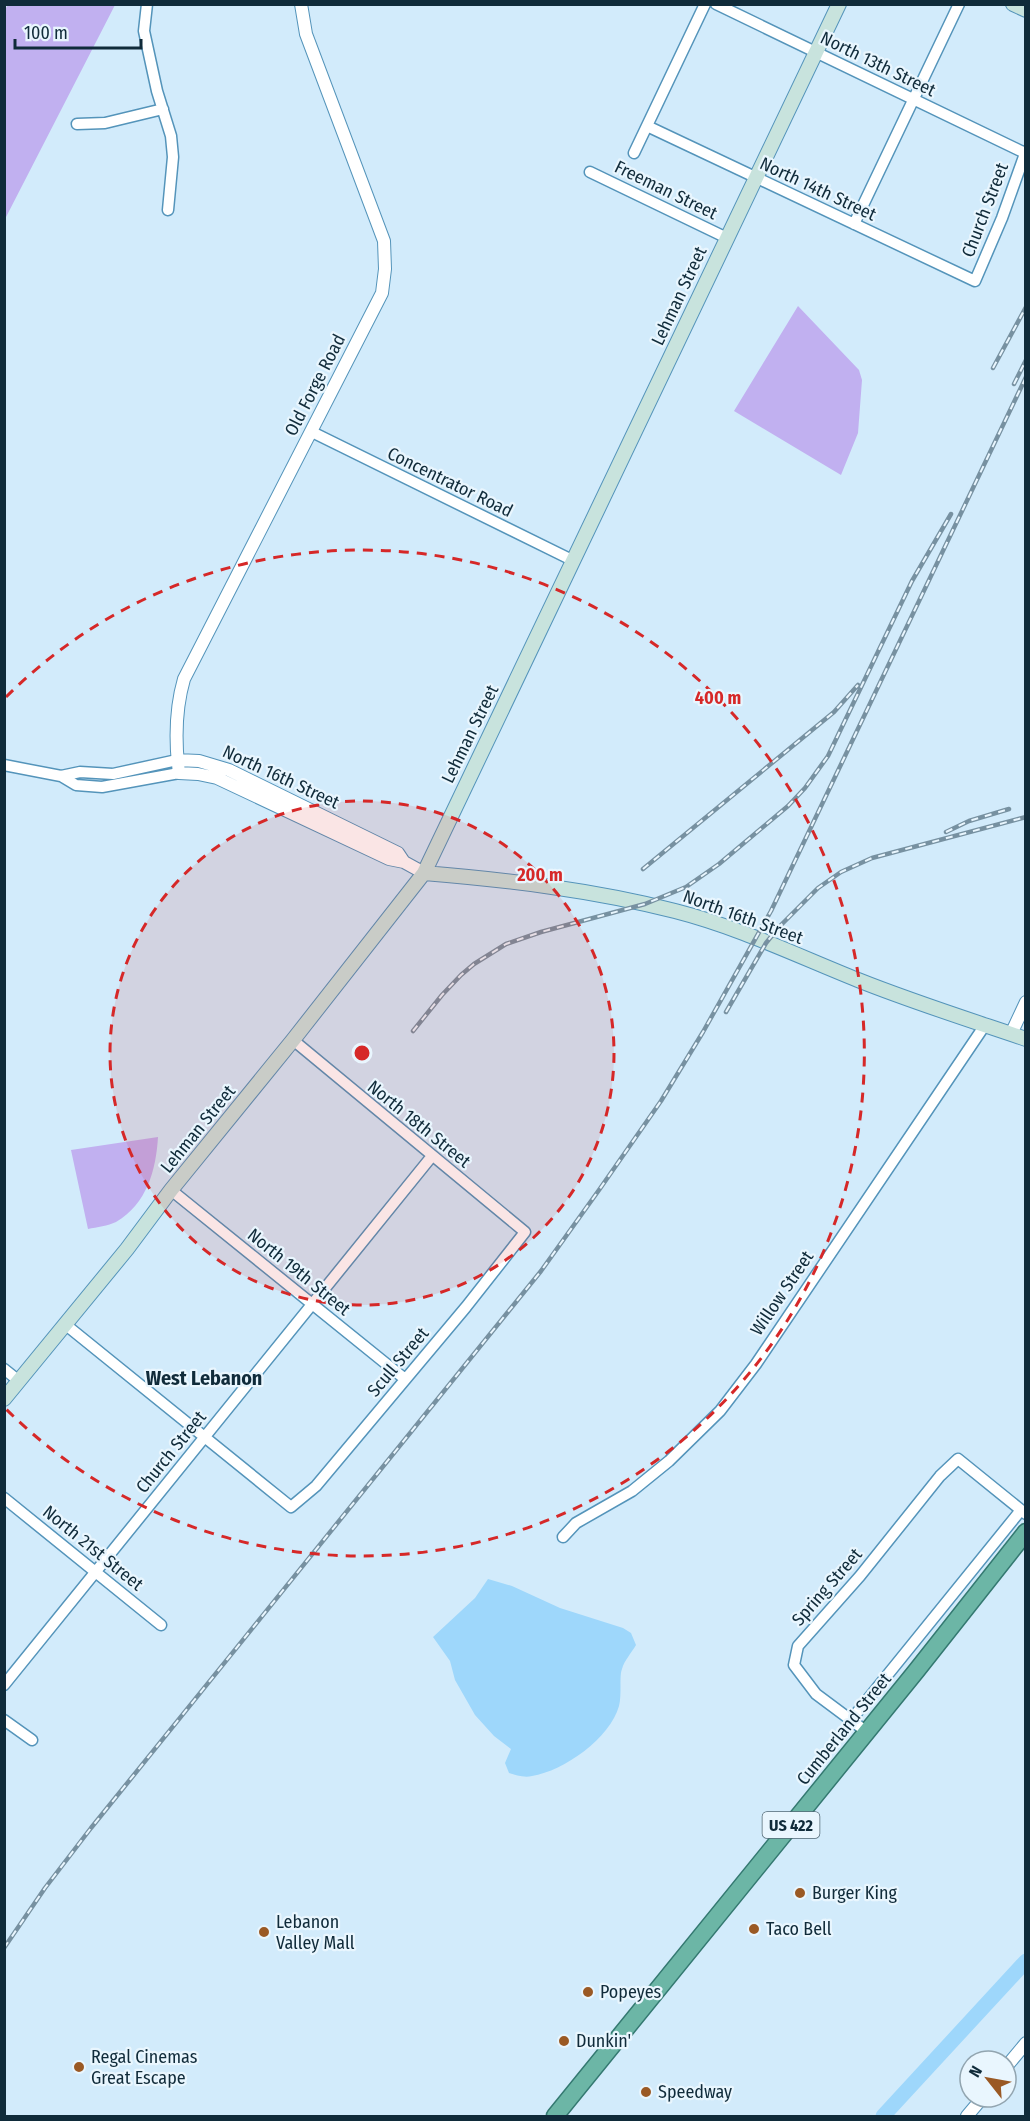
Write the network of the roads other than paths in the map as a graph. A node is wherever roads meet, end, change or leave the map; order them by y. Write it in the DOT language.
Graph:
graph roads {
  1 [pos="147,4"];
  2 [pos="301,4"];
  3 [pos="705,4"];
  4 [pos="716,4"];
  5 [pos="839,4"];
  6 [pos="959,4"];
  7 [pos="1013,4"];
  8 [pos="1026,10"];
  9 [pos="816,53"];
  10 [pos="913,99"];
  11 [pos="162,109"];
  12 [pos="77,124"];
  13 [pos="646,126"];
  14 [pos="1025,152"];
  15 [pos="634,153"];
  16 [pos="590,172"];
  17 [pos="756,178"];
  18 [pos="168,210"];
  19 [pos="854,224"];
  20 [pos="726,238"];
  21 [pos="975,281"];
  22 [pos="312,432"];
  23 [pos="574,561"];
  24 [pos="177,760"];
  25 [pos="4,765"];
  26 [pos="179,773"];
  27 [pos="61,776"];
  28 [pos="404,862"];
  29 [pos="424,873"];
  30 [pos="1026,1002"];
  31 [pos="985,1025"];
  32 [pos="1011,1034"];
  33 [pos="293,1040"];
  34 [pos="1026,1040"];
  35 [pos="432,1156"];
  36 [pos="171,1191"];
  37 [pos="525,1232"];
  38 [pos="313,1304"];
  39 [pos="66,1325"];
  40 [pos="4,1369"];
  41 [pos="405,1379"];
  42 [pos="19,1381"];
  43 [pos="4,1399"];
  44 [pos="204,1438"];
  45 [pos="4,1497"];
  46 [pos="1023,1512"];
  47 [pos="1026,1532"];
  48 [pos="563,1537"];
  49 [pos="95,1573"];
  50 [pos="161,1625"];
  51 [pos="4,1685"];
  52 [pos="4,1720"];
  53 [pos="850,1720"];
  54 [pos="867,1732"];
  55 [pos="32,1740"];
  56 [pos="560,2115"];
  1 -- 11 [label="street"];
  2 -- 22 [label="street, Old Forge Road"];
  3 -- 13 [label="street"];
  4 -- 9 [label="street, North 13th Street"];
  5 -- 9 [label="main road, Lehman Street"];
  6 -- 10 [label="street"];
  7 -- 8 [label="main road"];
  9 -- 10 [label="street, North 13th Street"];
  9 -- 17 [label="main road, Lehman Street"];
  10 -- 14 [label="street, North 13th Street"];
  10 -- 19 [label="street"];
  11 -- 12 [label="street"];
  11 -- 18 [label="street"];
  13 -- 15 [label="street"];
  13 -- 17 [label="street, North 14th Street"];
  14 -- 21 [label="street, Church Street"];
  16 -- 20 [label="street, Freeman Street"];
  17 -- 19 [label="street, North 14th Street"];
  17 -- 20 [label="main road, Lehman Street"];
  19 -- 21 [label="street, North 14th Street"];
  20 -- 23 [label="main road, Lehman Street"];
  22 -- 23 [label="street, Concentrator Road"];
  22 -- 24 [label="street, Old Forge Road"];
  23 -- 29 [label="main road, Lehman Street"];
  24 -- 26 [label="street, Old Forge Road"];
  24 -- 27 [label="street, North 16th Street"];
  24 -- 28 [label="street, North 16th Street"];
  25 -- 27 [label="street, North 16th Street"];
  26 -- 27 [label="street, North 16th Street"];
  26 -- 28 [label="street, North 16th Street"];
  28 -- 29 [label="street, North 16th Street"];
  29 -- 31 [label="main road, North 16th Street"];
  29 -- 33 [label="main road, Lehman Street"];
  30 -- 32 [label="street"];
  31 -- 32 [label="main road, North 16th Street"];
  31 -- 48 [label="street, Willow Street"];
  32 -- 34 [label="main road, North 16th Street"];
  33 -- 35 [label="street, North 18th Street"];
  33 -- 36 [label="main road, Lehman Street"];
  35 -- 37 [label="street, North 18th Street"];
  35 -- 38 [label="street, Church Street"];
  36 -- 38 [label="street, North 19th Street"];
  36 -- 39 [label="main road, Lehman Street"];
  37 -- 41 [label="street, Scull Street"];
  38 -- 41 [label="street, North 19th Street"];
  38 -- 44 [label="street, Church Street"];
  39 -- 42 [label="main road, Lehman Street"];
  39 -- 44 [label="street"];
  40 -- 42 [label="street"];
  41 -- 44 [label="street, Scull Street"];
  42 -- 43 [label="main road, Lehman Street"];
  44 -- 49 [label="street, Church Street"];
  45 -- 49 [label="street, North 21st Street"];
  46 -- 53 [label="street"];
  46 -- 53 [label="street, Spring Street"];
  47 -- 54 [label="highway, Cumberland Street / US 422"];
  49 -- 50 [label="street, North 21st Street"];
  49 -- 51 [label="street, Church Street"];
  52 -- 55 [label="street"];
  53 -- 54 [label="street, Spring Street"];
  54 -- 56 [label="highway, Cumberland Street / US 422"];
}
